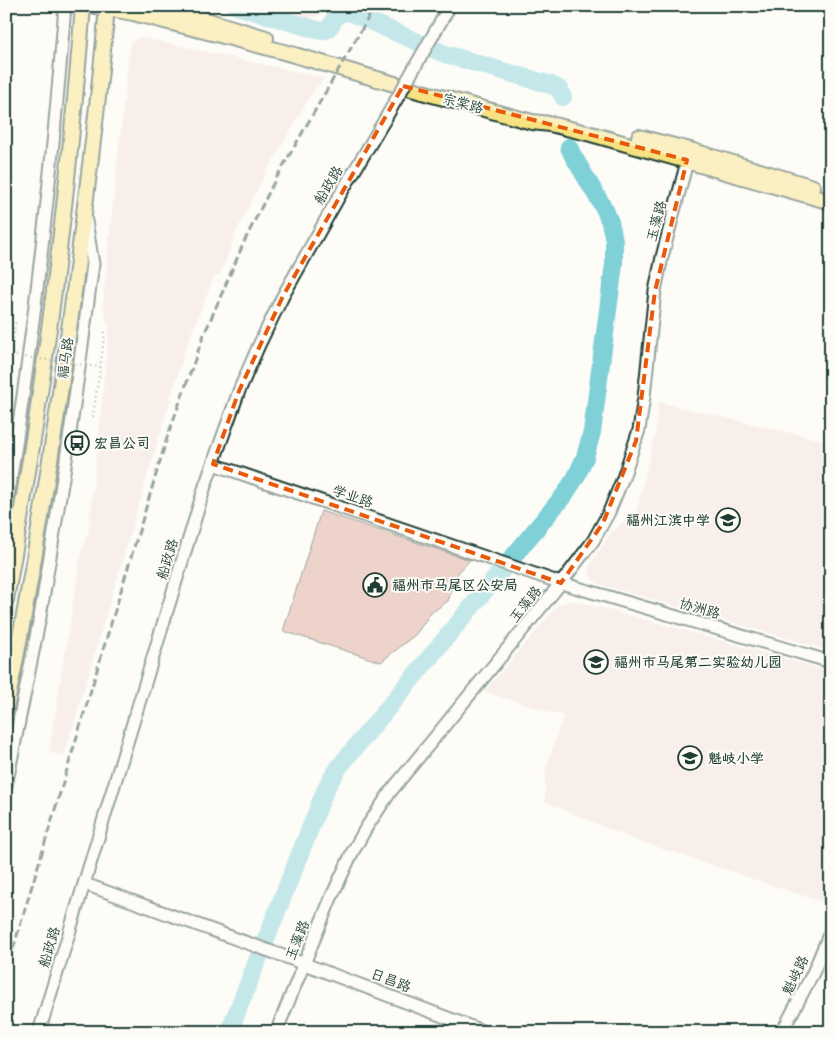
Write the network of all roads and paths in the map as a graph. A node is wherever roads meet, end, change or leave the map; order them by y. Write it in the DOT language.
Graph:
graph roads {
  1 [pos="66,6"];
  2 [pos="83,6"];
  3 [pos="154,6"];
  4 [pos="103,7"];
  5 [pos="447,11"];
  6 [pos="689,155"];
  7 [pos="831,192"];
  8 [pos="831,202"];
  9 [pos="84,210"];
  10 [pos="16,320"];
  11 [pos="105,332"];
  12 [pos="11,355"];
  13 [pos="99,367"];
  14 [pos="6,388"];
  15 [pos="93,417"];
  16 [pos="213,464"];
  17 [pos="6,508"];
  18 [pos="533,574"];
  19 [pos="561,583"];
  20 [pos="6,600"];
  21 [pos="831,662"];
  22 [pos="6,708"];
  23 [pos="6,786"];
  24 [pos="85,884"];
  25 [pos="831,930"];
  26 [pos="304,964"];
  27 [pos="40,1032"];
  28 [pos="276,1032"];
  29 [pos="485,1032"];
  30 [pos="782,1032"];
  1 -- 17 [label="street"];
  2 -- 20 [label="main road, 福马路"];
  3 -- 6 [label="main road, 宗棠路"];
  4 -- 6 [label="main road, 宗棠路"];
  4 -- 9 [label="main road, 福马路"];
  5 -- 16 [label="street, 船政路, bridge"];
  6 -- 7 [label="main road, 宗棠路"];
  6 -- 8 [label="main road, 宗棠路"];
  6 -- 19 [label="street, 玉藻路"];
  9 -- 22 [label="main road, 福马路"];
  9 -- 23 [label="street"];
  10 -- 12 [label="path"];
  11 -- 13 [label="path"];
  12 -- 13 [label="path, bridge"];
  12 -- 14 [label="path"];
  13 -- 15 [label="path"];
  16 -- 18 [label="street, 学业路"];
  16 -- 24 [label="street, 船政路"];
  18 -- 19 [label="street, 协洲路"];
  19 -- 21 [label="street, 协洲路"];
  19 -- 26 [label="street, 玉藻路"];
  24 -- 26 [label="street, 日昌路"];
  24 -- 27 [label="street, 船政路"];
  25 -- 30 [label="street, 魁岐路"];
  26 -- 28 [label="street, 玉藻路"];
  26 -- 29 [label="street, 日昌路"];
}
